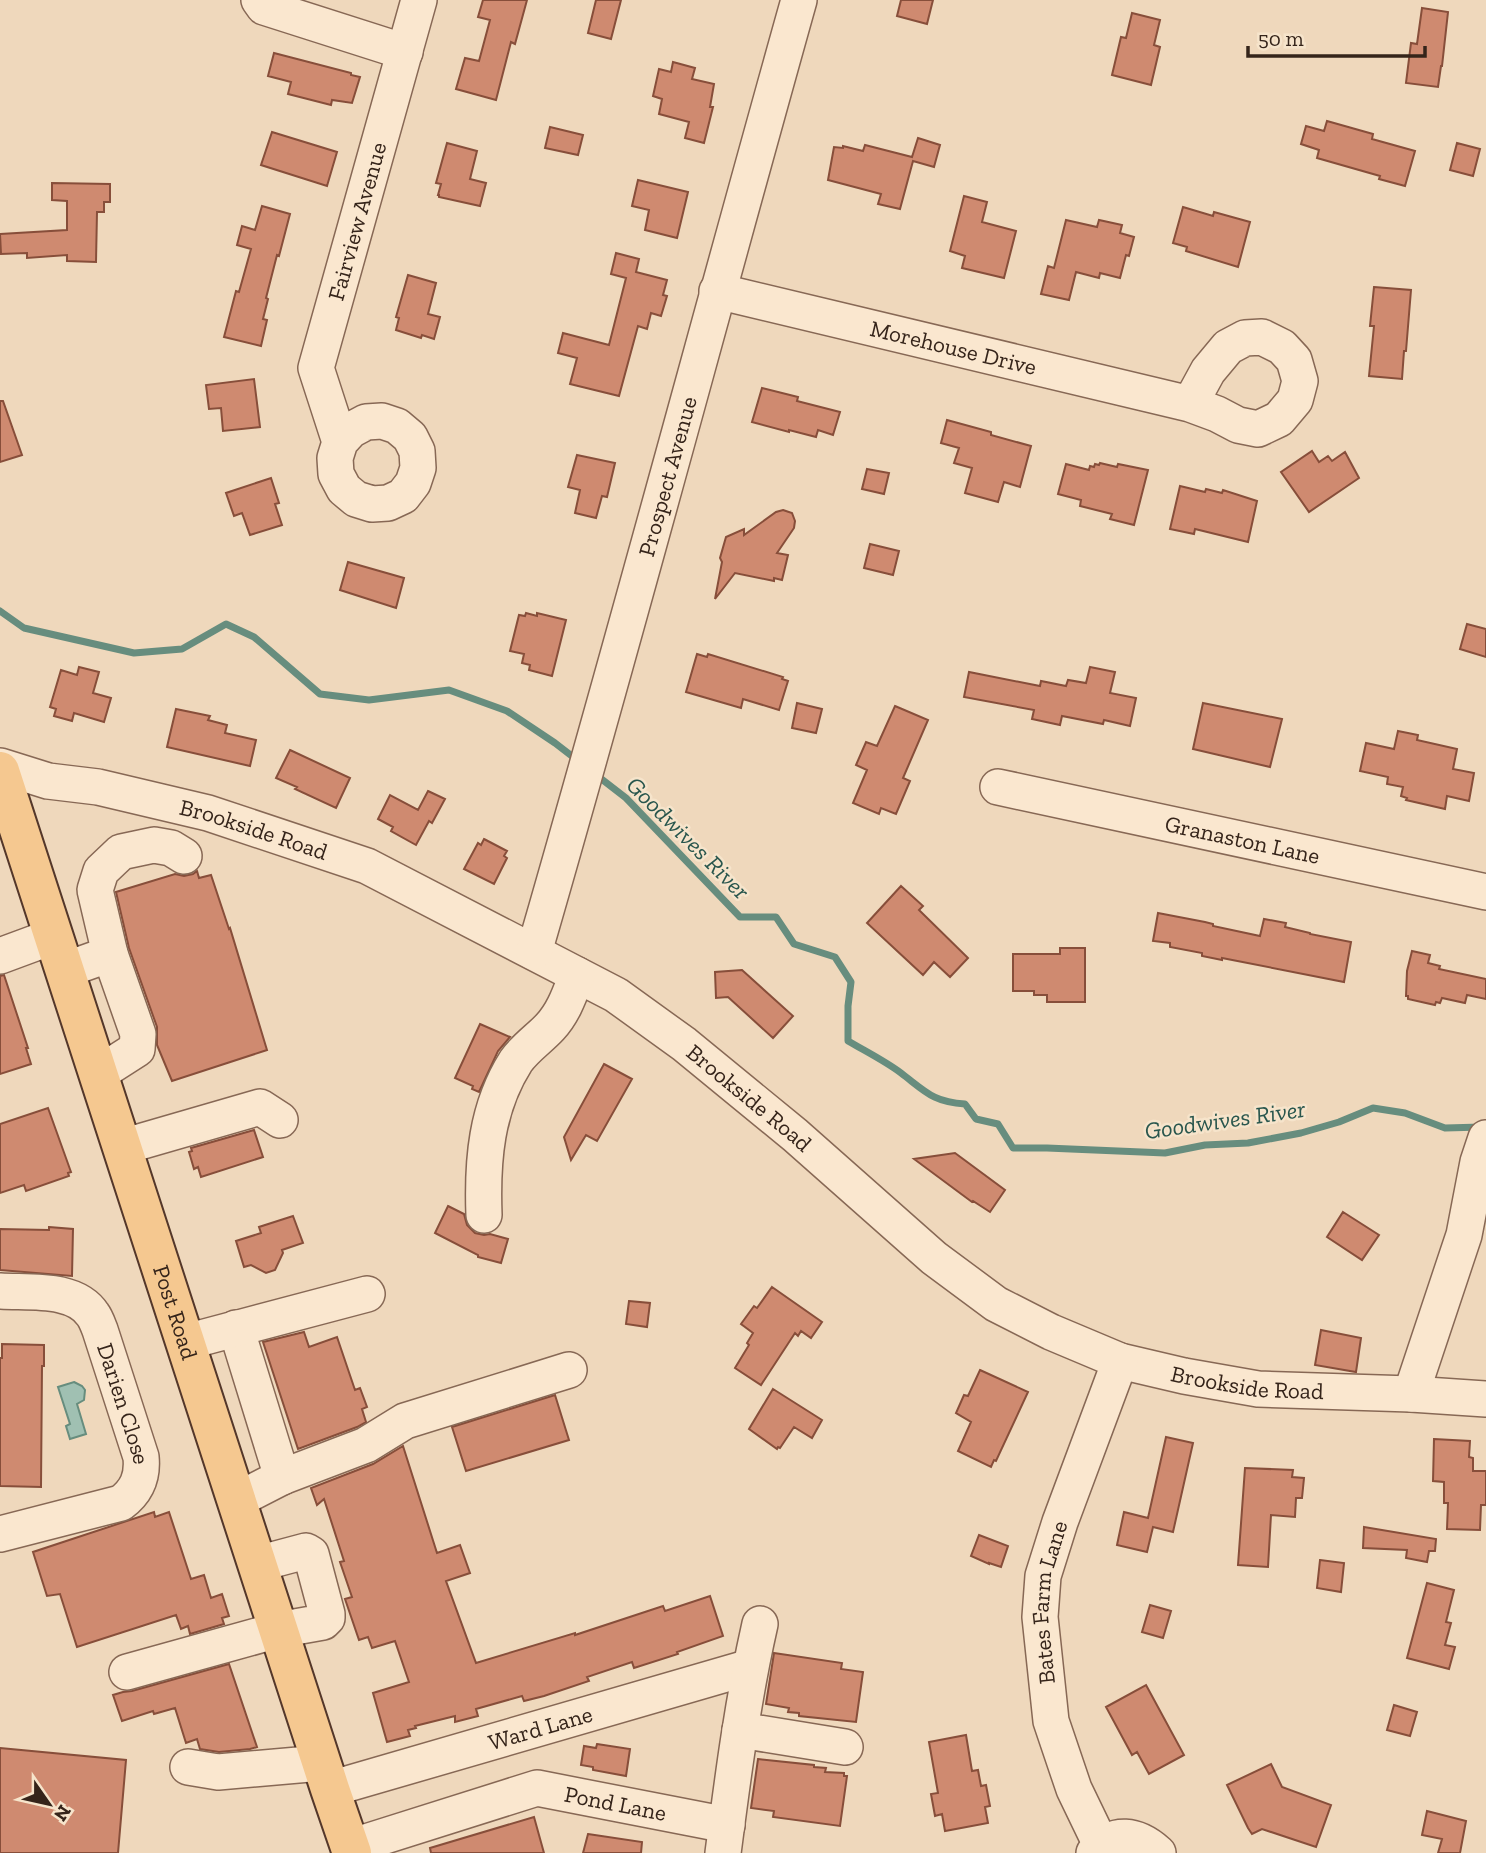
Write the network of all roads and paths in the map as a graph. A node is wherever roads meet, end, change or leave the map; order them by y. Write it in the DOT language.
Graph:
graph roads {
  1 [pos="259,0"];
  2 [pos="419,0"];
  3 [pos="799,0"];
  4 [pos="405,52"];
  5 [pos="717,291"];
  6 [pos="1190,404"];
  7 [pos="340,442"];
  8 [pos="0,768"];
  9 [pos="998,787"];
  10 [pos="184,856"];
  11 [pos="1486,892"];
  12 [pos="534,952"];
  13 [pos="59,953"];
  14 [pos="110,954"];
  15 [pos="0,956"];
  16 [pos="577,975"];
  17 [pos="98,1074"];
  18 [pos="280,1120"];
  19 [pos="122,1147"];
  20 [pos="1482,1150"];
  21 [pos="484,1215"];
  22 [pos="0,1291"];
  23 [pos="367,1294"];
  24 [pos="236,1328"];
  25 [pos="186,1342"];
  26 [pos="1120,1361"];
  27 [pos="569,1370"];
  28 [pos="1411,1394"];
  29 [pos="1486,1399"];
  30 [pos="282,1477"];
  31 [pos="237,1500"];
  32 [pos="0,1534"];
  33 [pos="257,1564"];
  34 [pos="760,1624"];
  35 [pos="278,1630"];
  36 [pos="750,1667"];
  37 [pos="127,1672"];
  38 [pos="740,1730"];
  39 [pos="486,1744"];
  40 [pos="845,1747"];
  41 [pos="188,1767"];
  42 [pos="325,1776"];
  43 [pos="506,1798"];
  44 [pos="725,1839"];
  45 [pos="1098,1849"];
  46 [pos="351,1850"];
  47 [pos="1158,1853"];
  1 -- 4 [label="street"];
  2 -- 4 [label="street, Fairview Avenue"];
  3 -- 5 [label="street, Prospect Avenue"];
  4 -- 7 [label="street, Fairview Avenue"];
  5 -- 6 [label="street, Morehouse Drive"];
  5 -- 12 [label="street, Prospect Avenue"];
  8 -- 12 [label="street, Brookside Road"];
  8 -- 13 [label="main road, Post Road"];
  9 -- 11 [label="street, Granaston Lane"];
  10 -- 14 [label="street"];
  12 -- 16 [label="street, Brookside Road"];
  13 -- 14 [label="street"];
  13 -- 15 [label="street"];
  13 -- 17 [label="main road, Post Road"];
  14 -- 17 [label="street"];
  16 -- 21 [label="street"];
  16 -- 26 [label="street, Brookside Road"];
  17 -- 19 [label="main road, Post Road"];
  18 -- 19 [label="street"];
  19 -- 25 [label="main road, Post Road"];
  20 -- 28 [label="street"];
  22 -- 32 [label="street, Darien Close"];
  23 -- 24 [label="street"];
  24 -- 25 [label="street"];
  24 -- 30 [label="street"];
  25 -- 31 [label="main road, Post Road"];
  26 -- 28 [label="street, Brookside Road"];
  26 -- 45 [label="street, Bates Farm Lane"];
  27 -- 30 [label="street"];
  28 -- 29 [label="street, Brookside Road"];
  30 -- 31 [label="street"];
  31 -- 33 [label="main road, Post Road"];
  33 -- 35 [label="main road, Post Road"];
  33 -- 35 [label="street"];
  34 -- 36 [label="street"];
  35 -- 37 [label="street"];
  35 -- 42 [label="main road, Post Road"];
  36 -- 38 [label="street"];
  36 -- 39 [label="street, Ward Lane"];
  38 -- 40 [label="street"];
  38 -- 44 [label="street"];
  39 -- 42 [label="street, Ward Lane"];
  39 -- 43 [label="street"];
  41 -- 42 [label="street, Ward Lane"];
  42 -- 46 [label="main road, Post Road"];
  43 -- 44 [label="street, Pond Lane"];
  43 -- 46 [label="street, Pond Lane"];
  45 -- 47 [label="street, Bates Farm Lane"];
}
